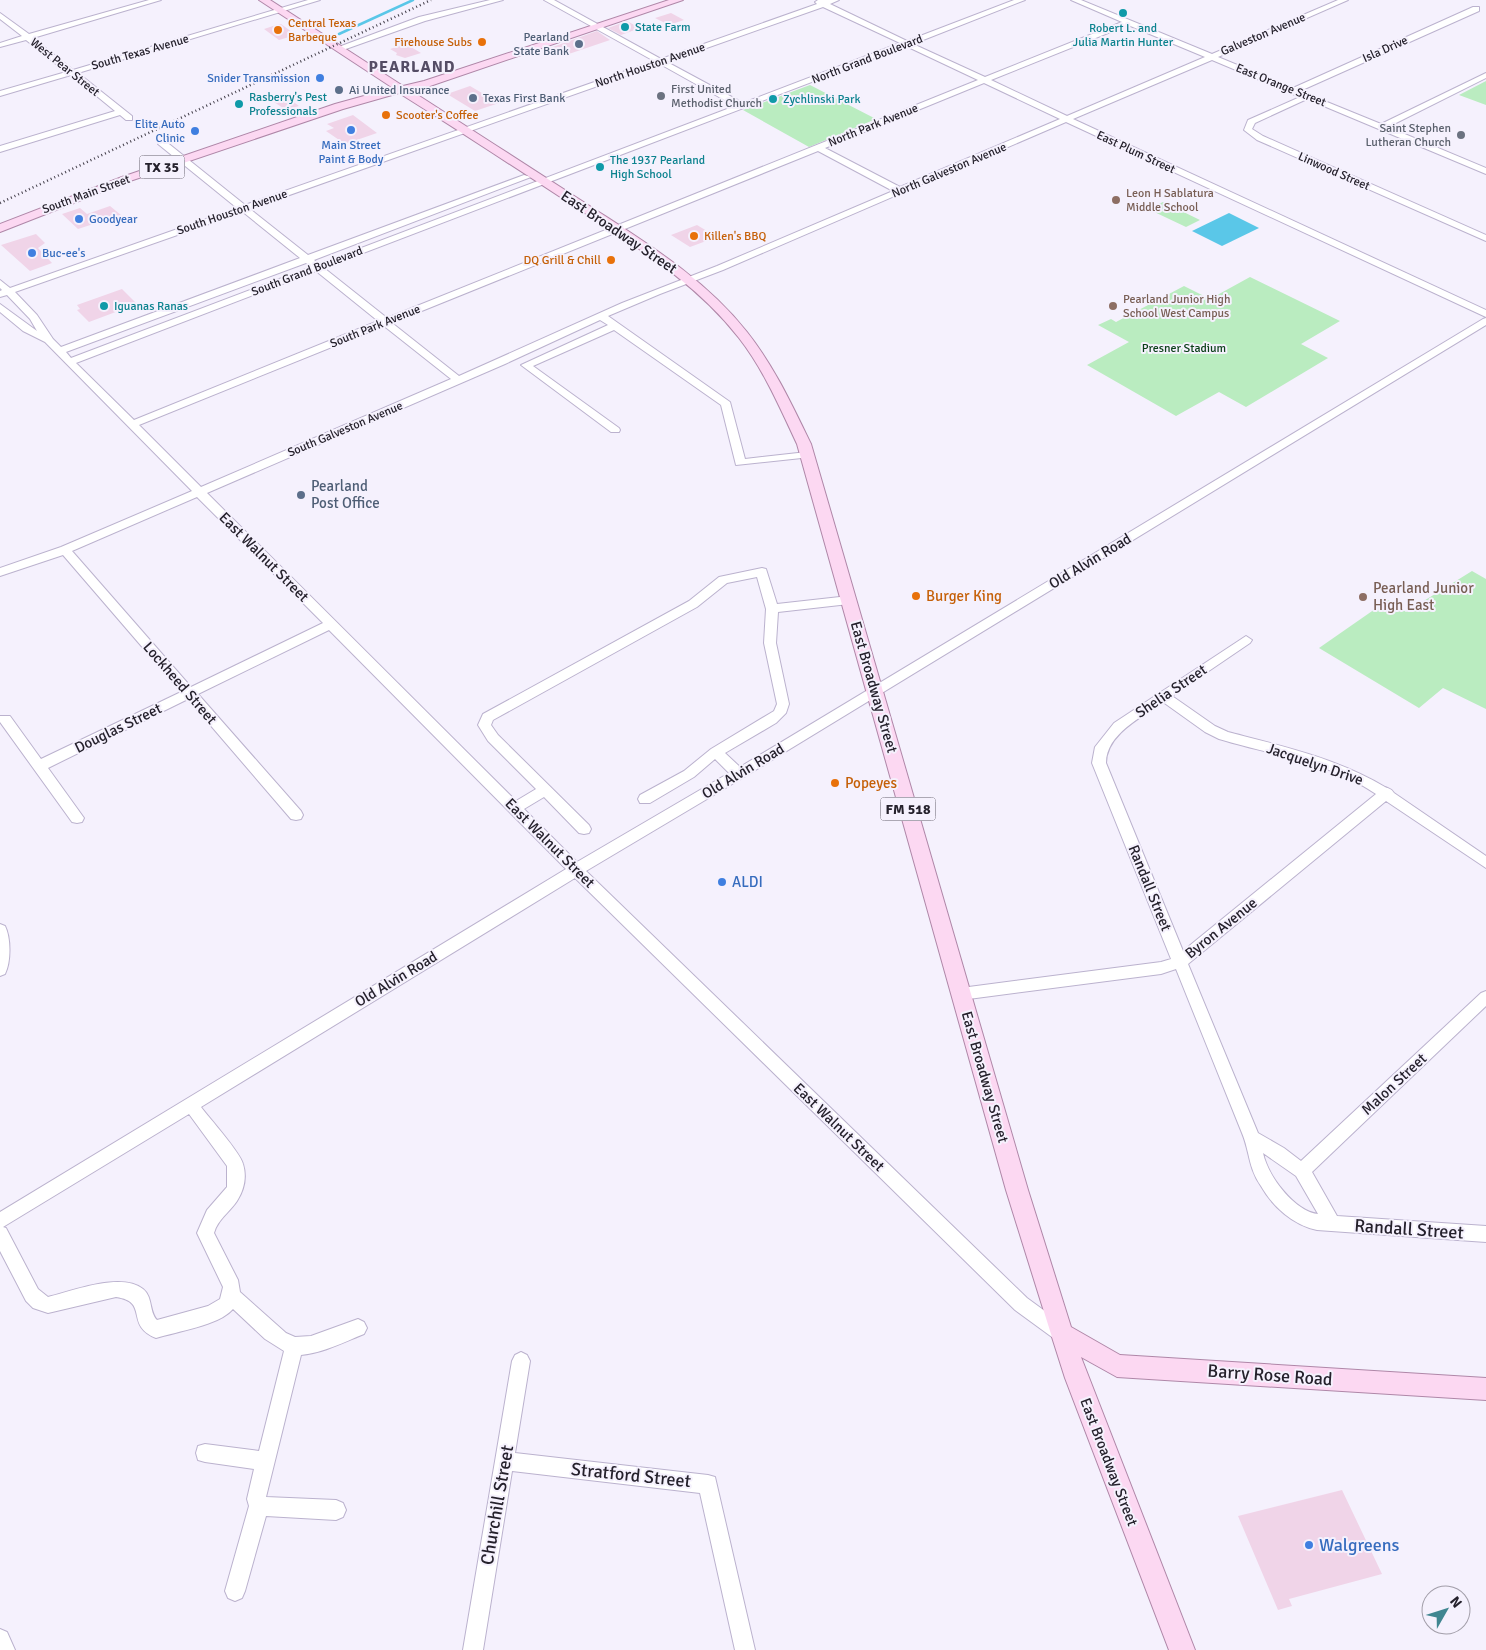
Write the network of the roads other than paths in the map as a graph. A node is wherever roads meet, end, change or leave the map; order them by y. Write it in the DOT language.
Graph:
graph roads {
  1 [pos="157,0"];
  2 [pos="264,0"];
  3 [pos="316,0"];
  4 [pos="499,0"];
  5 [pos="548,0"];
  6 [pos="654,0"];
  7 [pos="678,0"];
  8 [pos="835,0"];
  9 [pos="998,0"];
  10 [pos="1022,0"];
  11 [pos="1075,0"];
  12 [pos="1344,0"];
  13 [pos="819,2"];
  14 [pos="1476,9"];
  15 [pos="281,11"];
  16 [pos="0,15"];
  17 [pos="1129,22"];
  18 [pos="592,24"];
  19 [pos="27,37"];
  20 [pos="897,38"];
  21 [pos="907,44"];
  22 [pos="0,45"];
  23 [pos="340,48"];
  24 [pos="1210,56"];
  25 [pos="660,62"];
  26 [pos="72,72"];
  27 [pos="1486,75"];
  28 [pos="984,80"];
  29 [pos="401,88"];
  30 [pos="1294,90"];
  31 [pos="0,94"];
  32 [pos="1308,96"];
  33 [pos="732,100"];
  34 [pos="742,106"];
  35 [pos="121,112"];
  36 [pos="130,118"];
  37 [pos="1066,119"];
  38 [pos="1382,127"];
  39 [pos="465,130"];
  40 [pos="648,132"];
  41 [pos="162,142"];
  42 [pos="818,148"];
  43 [pos="0,149"];
  44 [pos="183,160"];
  45 [pos="1486,171"];
  46 [pos="540,176"];
  47 [pos="900,191"];
  48 [pos="243,208"];
  49 [pos="0,228"];
  50 [pos="618,228"];
  51 [pos="1486,238"];
  52 [pos="306,259"];
  53 [pos="317,268"];
  54 [pos="686,279"];
  55 [pos="0,283"];
  56 [pos="4,293"];
  57 [pos="0,307"];
  58 [pos="1486,314"];
  59 [pos="601,316"];
  60 [pos="1486,321"];
  61 [pos="386,322"];
  62 [pos="615,326"];
  63 [pos="54,346"];
  64 [pos="70,362"];
  65 [pos="458,380"];
  66 [pos="132,424"];
  67 [pos="614,430"];
  68 [pos="807,455"];
  69 [pos="198,492"];
  70 [pos="65,550"];
  71 [pos="0,572"];
  72 [pos="849,600"];
  73 [pos="772,609"];
  74 [pos="331,624"];
  75 [pos="1246,640"];
  76 [pos="875,691"];
  77 [pos="190,694"];
  78 [pos="1162,696"];
  79 [pos="5,719"];
  80 [pos="1102,747"];
  81 [pos="716,752"];
  82 [pos="40,766"];
  83 [pos="739,774"];
  84 [pos="545,790"];
  85 [pos="1387,793"];
  86 [pos="645,798"];
  87 [pos="514,808"];
  88 [pos="296,816"];
  89 [pos="77,818"];
  90 [pos="584,829"];
  91 [pos="1486,863"];
  92 [pos="576,870"];
  93 [pos="0,930"];
  94 [pos="1180,962"];
  95 [pos="0,970"];
  96 [pos="961,994"];
  97 [pos="1486,997"];
  98 [pos="190,1104"];
  99 [pos="1252,1138"];
  100 [pos="1302,1171"];
  101 [pos="0,1220"];
  102 [pos="1332,1223"];
  103 [pos="0,1234"];
  104 [pos="1486,1234"];
  105 [pos="232,1296"];
  106 [pos="358,1328"];
  107 [pos="1062,1334"];
  108 [pos="294,1346"];
  109 [pos="521,1361"];
  110 [pos="1486,1389"];
  111 [pos="206,1453"];
  112 [pos="265,1461"];
  113 [pos="504,1461"];
  114 [pos="259,1506"];
  115 [pos="336,1510"];
  116 [pos="235,1591"];
  117 [pos="0,1639"];
  118 [pos="5,1650"];
  119 [pos="473,1650"];
  120 [pos="745,1650"];
  121 [pos="1182,1650"];
  1 -- 19 [label="street"];
  2 -- 15 [label="main road, FM 518"];
  3 -- 15 [label="street, South Texas Avenue"];
  4 -- 23 [label="street"];
  5 -- 18 [label="street"];
  6 -- 18 [label="main road, TX 35"];
  7 -- 18 [label="main road, TX 35"];
  8 -- 13 [label="street, North Houston Avenue"];
  9 -- 20 [label="street, North Grand Boulevard"];
  10 -- 21 [label="street, North Grand Boulevard"];
  11 -- 17 [label="street, East Orange Street"];
  12 -- 24 [label="street, Galveston Avenue"];
  13 -- 20 [label="street, East Plum Street"];
  13 -- 25 [label="street, North Houston Avenue"];
  14 -- 30 [label="street, Isla Drive"];
  15 -- 23 [label="main road, FM 518"];
  15 -- 26 [label="street, South Texas Avenue"];
  16 -- 19 [label="street, West Pear Street"];
  17 -- 24 [label="street, East Orange Street"];
  17 -- 28 [label="street, North Park Avenue"];
  18 -- 25 [label="street"];
  18 -- 29 [label="main road, TX 35"];
  19 -- 22 [label="street"];
  19 -- 26 [label="street, West Pear Street"];
  20 -- 21 [label="street, East Plum Street"];
  20 -- 33 [label="street, North Grand Boulevard"];
  21 -- 28 [label="street, East Plum Street"];
  21 -- 34 [label="street, North Grand Boulevard"];
  23 -- 29 [label="main road, FM 518"];
  24 -- 30 [label="street, East Orange Street"];
  24 -- 37 [label="street, North Galveston Avenue"];
  25 -- 33 [label="street"];
  25 -- 39 [label="street, North Houston Avenue"];
  26 -- 31 [label="street, South Texas Avenue"];
  26 -- 35 [label="street, West Pear Street"];
  27 -- 38 [label="street"];
  28 -- 37 [label="street, East Plum Street"];
  28 -- 42 [label="street, North Park Avenue"];
  29 -- 39 [label="main road, East Broadway Street / FM 518"];
  29 -- 44 [label="main road, South Main Street / TX 35"];
  30 -- 32 [label="street, East Orange Street"];
  32 -- 38 [label="street, East Orange Street"];
  32 -- 51 [label="street, Linwood Street"];
  33 -- 34 [label="street"];
  33 -- 40 [label="street, North Grand Boulevard"];
  34 -- 46 [label="street, North Grand Boulevard"];
  35 -- 36 [label="street, West Pear Street"];
  35 -- 43 [label="street"];
  37 -- 47 [label="street, North Galveston Avenue"];
  37 -- 58 [label="street, East Plum Street"];
  38 -- 45 [label="street, East Orange Street"];
  39 -- 46 [label="main road, East Broadway Street / FM 518"];
  39 -- 48 [label="street, South Houston Avenue"];
  41 -- 44 [label="street"];
  42 -- 47 [label="street"];
  42 -- 50 [label="street, North Park Avenue"];
  44 -- 48 [label="street"];
  44 -- 49 [label="main road, South Main Street / TX 35"];
  46 -- 50 [label="main road, East Broadway Street / FM 518"];
  46 -- 52 [label="street, South Grand Boulevard"];
  46 -- 53 [label="street, South Grand Boulevard"];
  47 -- 54 [label="street, North Galveston Avenue"];
  48 -- 52 [label="street"];
  48 -- 56 [label="street, South Houston Avenue"];
  50 -- 54 [label="main road, East Broadway Street / FM 518"];
  50 -- 61 [label="street, South Park Avenue"];
  52 -- 53 [label="street"];
  52 -- 63 [label="street, South Grand Boulevard"];
  53 -- 61 [label="street"];
  53 -- 64 [label="street, South Grand Boulevard"];
  54 -- 59 [label="street, South Galveston Avenue"];
  54 -- 68 [label="main road, East Broadway Street / FM 518"];
  55 -- 56 [label="street, East Walnut Street"];
  56 -- 63 [label="street, East Walnut Street"];
  57 -- 63 [label="street, East Walnut Street"];
  59 -- 62 [label="street"];
  59 -- 65 [label="street, South Galveston Avenue"];
  60 -- 76 [label="street, Old Alvin Road"];
  61 -- 65 [label="street"];
  61 -- 66 [label="street, South Park Avenue"];
  62 -- 67 [label="street"];
  62 -- 68 [label="street"];
  63 -- 64 [label="street, East Walnut Street"];
  64 -- 66 [label="street, East Walnut Street"];
  65 -- 69 [label="street, South Galveston Avenue"];
  66 -- 69 [label="street, East Walnut Street"];
  68 -- 72 [label="main road, East Broadway Street / FM 518"];
  69 -- 70 [label="street, South Galveston Avenue"];
  69 -- 74 [label="street, East Walnut Street"];
  70 -- 71 [label="street, South Galveston Avenue"];
  70 -- 77 [label="street, Lockheed Street"];
  72 -- 73 [label="street"];
  72 -- 76 [label="main road, East Broadway Street / FM 518"];
  73 -- 81 [label="street"];
  73 -- 84 [label="street"];
  74 -- 77 [label="street, Douglas Street"];
  74 -- 87 [label="street, East Walnut Street"];
  75 -- 78 [label="street, Shelia Street"];
  76 -- 83 [label="street, Old Alvin Road"];
  76 -- 96 [label="main road, East Broadway Street / FM 518"];
  77 -- 82 [label="street, Douglas Street"];
  77 -- 88 [label="street, Lockheed Street"];
  78 -- 80 [label="street, Shelia Street"];
  78 -- 85 [label="street, Jacquelyn Drive"];
  79 -- 82 [label="street"];
  80 -- 94 [label="street, Randall Street"];
  81 -- 83 [label="street"];
  81 -- 86 [label="street"];
  82 -- 89 [label="street"];
  83 -- 92 [label="street, Old Alvin Road"];
  84 -- 87 [label="street"];
  84 -- 90 [label="street"];
  85 -- 91 [label="street, Jacquelyn Drive"];
  85 -- 94 [label="street, Byron Avenue"];
  87 -- 92 [label="street, East Walnut Street"];
  92 -- 98 [label="street, Old Alvin Road"];
  92 -- 107 [label="street, East Walnut Street"];
  93 -- 95 [label="street"];
  94 -- 96 [label="street, Byron Avenue"];
  94 -- 99 [label="street, Randall Street"];
  96 -- 107 [label="main road, East Broadway Street / FM 518"];
  97 -- 100 [label="street, Malon Street"];
  98 -- 101 [label="street, Old Alvin Road"];
  98 -- 105 [label="street"];
  99 -- 100 [label="street"];
  99 -- 102 [label="street, Randall Street"];
  100 -- 102 [label="street"];
  102 -- 104 [label="street, Randall Street"];
  103 -- 105 [label="street"];
  105 -- 108 [label="street"];
  106 -- 108 [label="street"];
  107 -- 110 [label="main road, Barry Rose Road"];
  107 -- 121 [label="main road, East Broadway Street / FM 518"];
  108 -- 112 [label="street"];
  109 -- 113 [label="street, Churchill Street"];
  111 -- 112 [label="street"];
  112 -- 114 [label="street"];
  113 -- 119 [label="street, Churchill Street"];
  113 -- 120 [label="street, Stratford Street"];
  114 -- 115 [label="street"];
  114 -- 116 [label="street"];
  117 -- 118 [label="street"];
}
